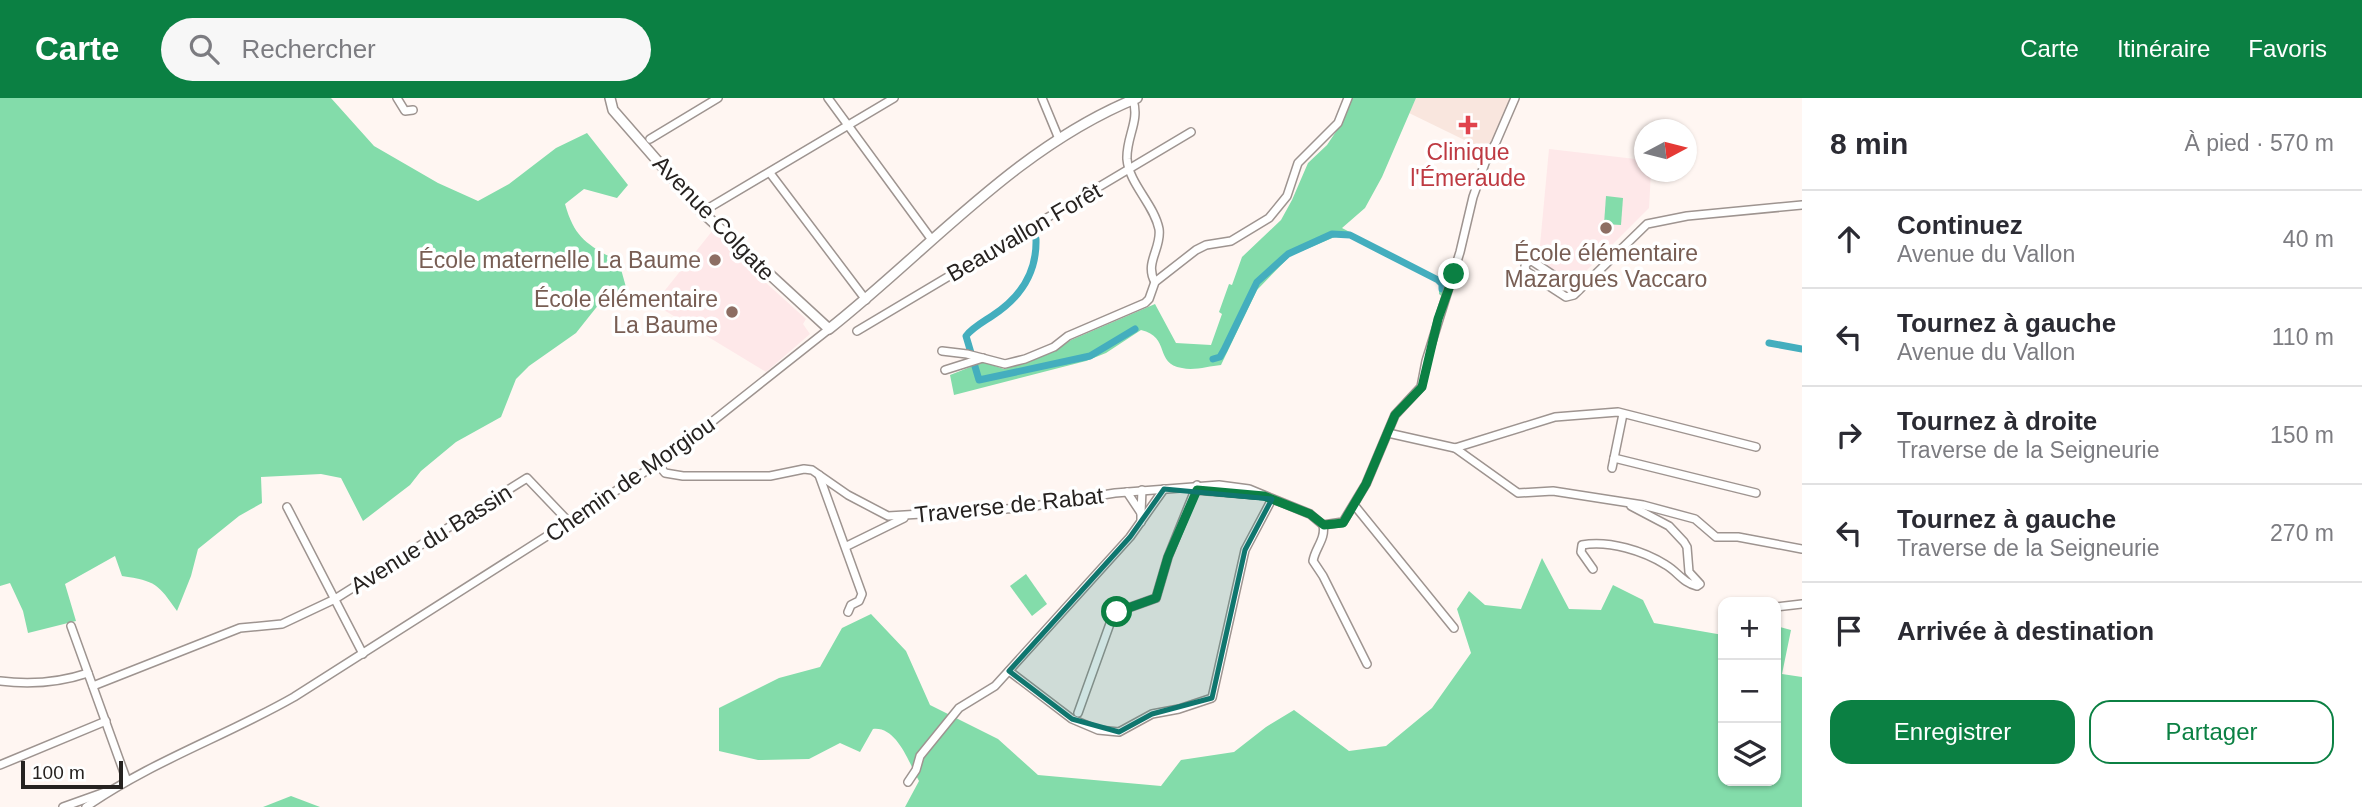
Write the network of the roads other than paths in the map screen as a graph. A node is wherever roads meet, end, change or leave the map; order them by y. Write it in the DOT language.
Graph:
graph roads {
  1 [pos="397,98"];
  2 [pos="610,98"];
  3 [pos="718,98"];
  4 [pos="828,98"];
  5 [pos="894,98"];
  6 [pos="1042,98"];
  7 [pos="1348,98"];
  8 [pos="1515,98"];
  9 [pos="1135,99"];
  10 [pos="413,110"];
  11 [pos="848,126"];
  12 [pos="1191,132"];
  13 [pos="650,139"];
  14 [pos="1059,139"];
  15 [pos="1130,170"];
  16 [pos="771,173"];
  17 [pos="1802,205"];
  18 [pos="702,212"];
  19 [pos="932,240"];
  20 [pos="1155,282"];
  21 [pos="1553,288"];
  22 [pos="866,300"];
  23 [pos="829,329"];
  24 [pos="857,331"];
  25 [pos="942,351"];
  26 [pos="984,358"];
  27 [pos="945,370"];
  28 [pos="1623,414"];
  29 [pos="1388,432"];
  30 [pos="1756,447"];
  31 [pos="1455,448"];
  32 [pos="1614,458"];
  33 [pos="657,463"];
  34 [pos="1612,468"];
  35 [pos="818,475"];
  36 [pos="1197,488"];
  37 [pos="1164,489"];
  38 [pos="1142,490"];
  39 [pos="1127,492"];
  40 [pos="1755,494"];
  41 [pos="1268,498"];
  42 [pos="1624,502"];
  43 [pos="1354,506"];
  44 [pos="287,507"];
  45 [pos="1141,513"];
  46 [pos="908,516"];
  47 [pos="1141,522"];
  48 [pos="569,523"];
  49 [pos="1324,525"];
  50 [pos="846,546"];
  51 [pos="1802,549"];
  52 [pos="1593,569"];
  53 [pos="335,599"];
  54 [pos="1802,604"];
  55 [pos="1781,606"];
  56 [pos="848,612"];
  57 [pos="71,626"];
  58 [pos="1454,628"];
  59 [pos="363,654"];
  60 [pos="1367,664"];
  61 [pos="1009,671"];
  62 [pos="88,673"];
  63 [pos="0,681"];
  64 [pos="93,686"];
  65 [pos="1075,716"];
  66 [pos="106,721"];
  67 [pos="0,765"];
  68 [pos="127,781"];
  69 [pos="908,782"];
  70 [pos="109,790"];
  71 [pos="67,806"];
  72 [pos="86,807"];
  1 -- 10 [label="street"];
  2 -- 18 [label="street, Avenue Colgate"];
  3 -- 13 [label="street"];
  4 -- 11 [label="street"];
  5 -- 11 [label="street"];
  6 -- 14 [label="street"];
  7 -- 20 [label="street"];
  8 -- 29 [label="street"];
  9 -- 14 [label="street, Chemin de Morgiou"];
  9 -- 15 [label="street"];
  11 -- 16 [label="street"];
  11 -- 19 [label="street"];
  12 -- 15 [label="street, Beauvallon Forêt"];
  14 -- 19 [label="street, Chemin de Morgiou"];
  15 -- 20 [label="street"];
  15 -- 24 [label="street, Beauvallon Forêt"];
  16 -- 18 [label="street"];
  16 -- 22 [label="street"];
  17 -- 21 [label="street"];
  18 -- 23 [label="street, Avenue Colgate"];
  19 -- 22 [label="street, Chemin de Morgiou"];
  20 -- 26 [label="street"];
  22 -- 23 [label="street, Chemin de Morgiou"];
  23 -- 33 [label="street, Chemin de Morgiou"];
  25 -- 26 [label="street"];
  26 -- 27 [label="street"];
  28 -- 30 [label="street"];
  28 -- 31 [label="street"];
  28 -- 32 [label="street"];
  29 -- 31 [label="street"];
  29 -- 43 [label="street"];
  31 -- 42 [label="street"];
  32 -- 34 [label="street"];
  32 -- 40 [label="street"];
  33 -- 35 [label="street, Traverse de Rabat"];
  33 -- 48 [label="street, Chemin de Morgiou"];
  35 -- 46 [label="street, Traverse de Rabat"];
  35 -- 50 [label="street"];
  36 -- 37 [label="street, Traverse de Rabat"];
  36 -- 41 [label="street, Traverse de Rabat"];
  36 -- 65 [label="street"];
  37 -- 38 [label="street, Traverse de Rabat"];
  37 -- 47 [label="street"];
  38 -- 39 [label="street, Traverse de Rabat"];
  38 -- 45 [label="street"];
  39 -- 45 [label="street"];
  39 -- 46 [label="street, Traverse de Rabat"];
  41 -- 49 [label="street, Traverse de Rabat"];
  41 -- 65 [label="street"];
  42 -- 51 [label="street"];
  42 -- 52 [label="street"];
  43 -- 49 [label="street"];
  43 -- 58 [label="street"];
  44 -- 53 [label="street"];
  45 -- 47 [label="street"];
  46 -- 50 [label="street"];
  47 -- 61 [label="street"];
  48 -- 53 [label="street, Avenue du Bassin"];
  48 -- 59 [label="street, Chemin de Morgiou"];
  49 -- 60 [label="street"];
  50 -- 56 [label="street"];
  53 -- 59 [label="street"];
  53 -- 64 [label="street, Avenue du Bassin"];
  54 -- 55 [label="street"];
  57 -- 62 [label="street"];
  59 -- 68 [label="street, Chemin de Morgiou"];
  61 -- 65 [label="street"];
  61 -- 69 [label="street"];
  62 -- 63 [label="street"];
  62 -- 64 [label="street"];
  64 -- 66 [label="street"];
  66 -- 67 [label="street"];
  66 -- 68 [label="street"];
  68 -- 70 [label="street, Chemin de Morgiou"];
  70 -- 71 [label="street"];
  70 -- 72 [label="street, Chemin de Morgiou"];
}
